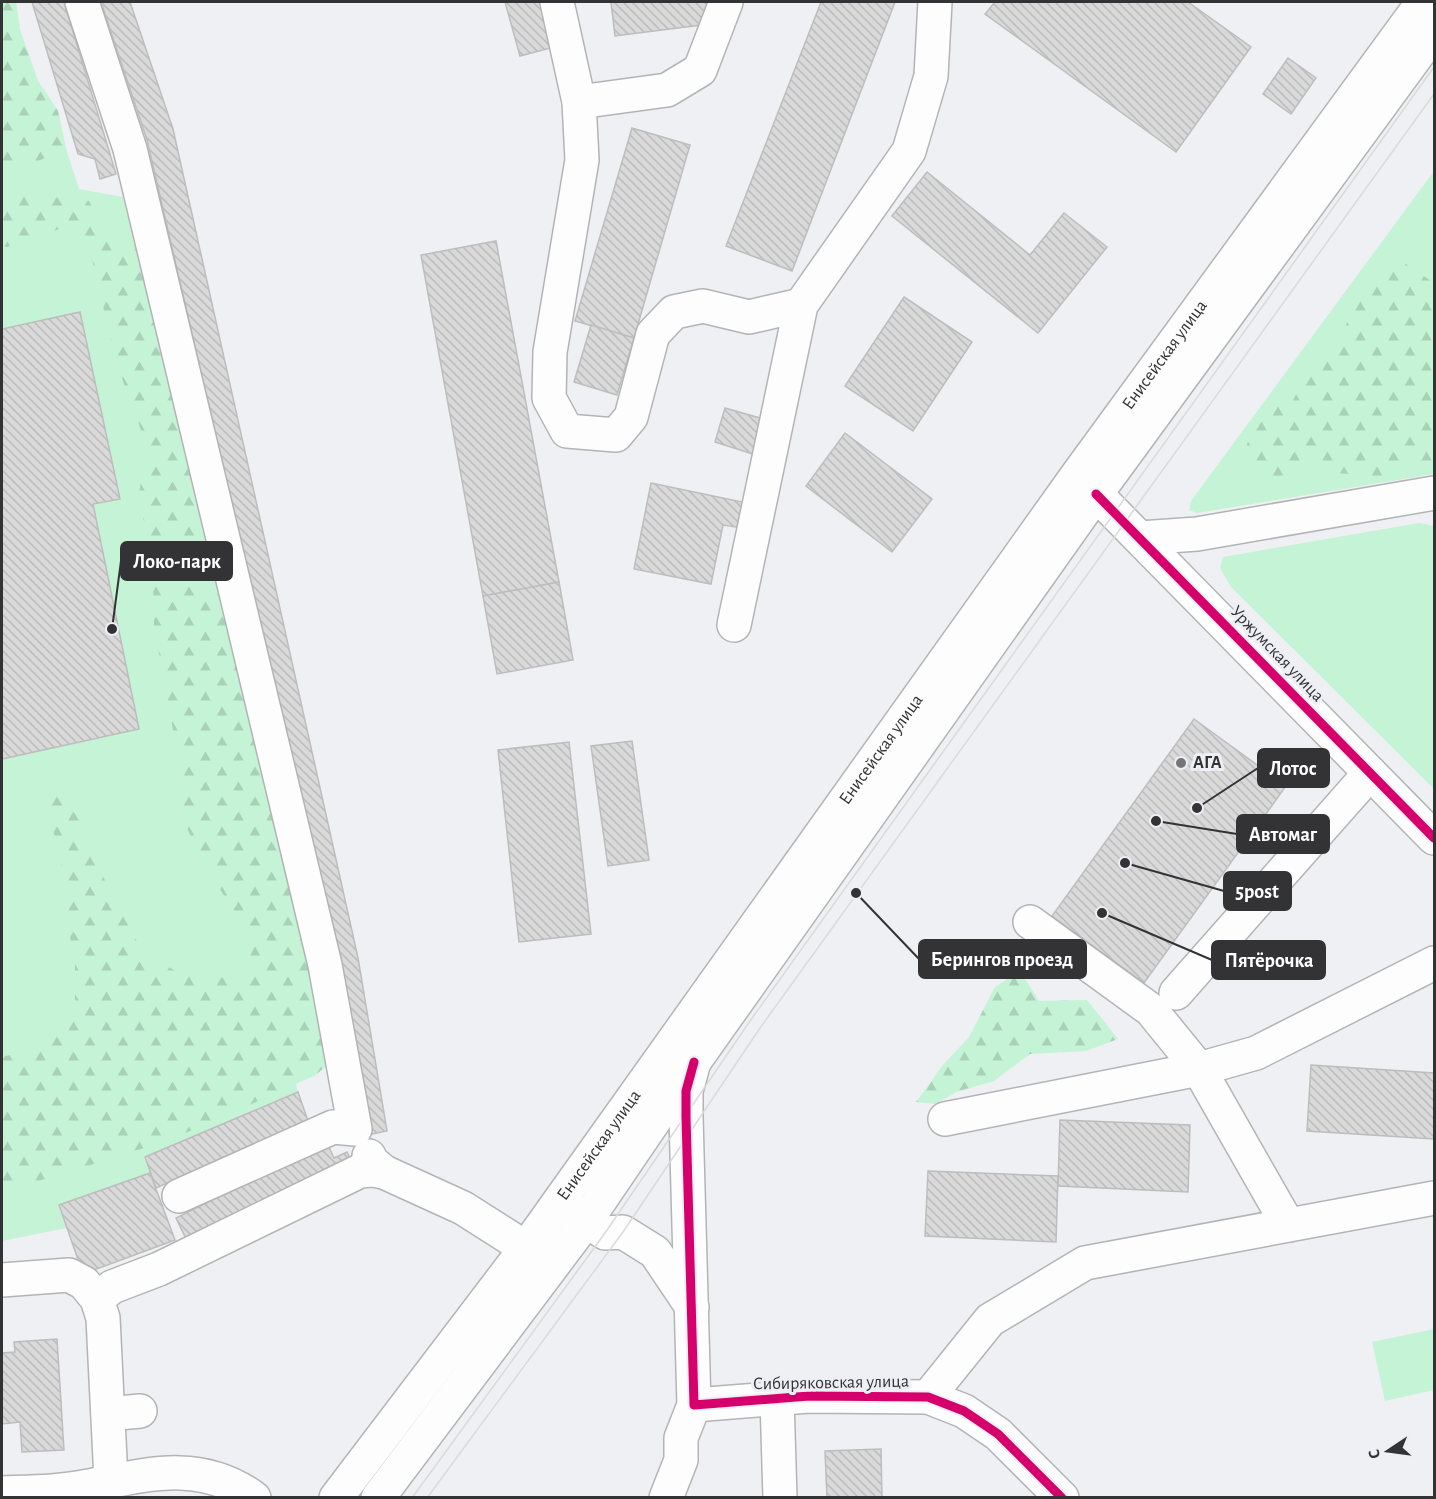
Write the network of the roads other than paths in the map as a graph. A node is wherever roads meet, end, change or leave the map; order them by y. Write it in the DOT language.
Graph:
graph roads {
  1 [pos="82,2"];
  2 [pos="557,2"];
  3 [pos="726,2"];
  4 [pos="935,2"];
  5 [pos="1423,2"];
  6 [pos="1434,32"];
  7 [pos="579,102"];
  8 [pos="801,305"];
  9 [pos="1096,494"];
  10 [pos="1432,496"];
  11 [pos="1140,538"];
  12 [pos="734,625"];
  13 [pos="1370,772"];
  14 [pos="1434,838"];
  15 [pos="1030,922"];
  16 [pos="1434,963"];
  17 [pos="1176,993"];
  18 [pos="694,1062"];
  19 [pos="1198,1069"];
  20 [pos="945,1119"];
  21 [pos="355,1129"];
  22 [pos="384,1172"];
  23 [pos="179,1196"];
  24 [pos="1434,1198"];
  25 [pos="560,1203"];
  26 [pos="586,1221"];
  27 [pos="1288,1225"];
  28 [pos="526,1248"];
  29 [pos="2,1280"];
  30 [pos="97,1299"];
  31 [pos="692,1306"];
  32 [pos="928,1397"];
  33 [pos="777,1399"];
  34 [pos="694,1405"];
  35 [pos="140,1411"];
  36 [pos="108,1414"];
  37 [pos="681,1460"];
  38 [pos="111,1480"];
  39 [pos="2,1493"];
  40 [pos="254,1497"];
  41 [pos="336,1497"];
  42 [pos="378,1497"];
  43 [pos="666,1497"];
  44 [pos="682,1497"];
  45 [pos="780,1497"];
  46 [pos="1062,1497"];
  1 -- 21 [label="main road"];
  2 -- 7 [label="main road"];
  3 -- 7 [label="main road"];
  4 -- 8 [label="main road"];
  5 -- 25 [label="main road, Енисейская улица"];
  6 -- 9 [label="main road, Енисейская улица"];
  7 -- 8 [label="main road"];
  8 -- 12 [label="main road"];
  9 -- 11 [label="main road, Уржумская улица"];
  9 -- 18 [label="main road, Енисейская улица"];
  10 -- 11 [label="main road"];
  11 -- 13 [label="main road, Уржумская улица"];
  13 -- 14 [label="main road, Уржумская улица"];
  13 -- 17 [label="main road"];
  15 -- 19 [label="main road"];
  16 -- 19 [label="main road"];
  18 -- 26 [label="main road, Енисейская улица"];
  18 -- 31 [label="main road"];
  19 -- 20 [label="main road"];
  19 -- 27 [label="main road"];
  21 -- 22 [label="main road"];
  21 -- 23 [label="main road"];
  22 -- 28 [label="main road"];
  22 -- 30 [label="main road"];
  24 -- 27 [label="main road"];
  25 -- 26 [label="main road"];
  25 -- 28 [label="main road, Енисейская улица"];
  26 -- 31 [label="main road"];
  26 -- 42 [label="main road, Енисейская улица"];
  27 -- 32 [label="main road"];
  28 -- 41 [label="main road, Енисейская улица"];
  29 -- 30 [label="main road"];
  30 -- 36 [label="main road"];
  31 -- 34 [label="main road"];
  32 -- 33 [label="main road, Сибиряковская улица"];
  32 -- 46 [label="main road, Сибиряковская улица"];
  33 -- 34 [label="main road, Сибиряковская улица"];
  33 -- 45 [label="main road"];
  34 -- 37 [label="main road"];
  35 -- 36 [label="main road"];
  36 -- 38 [label="main road"];
  37 -- 43 [label="main road"];
  37 -- 44 [label="main road"];
  38 -- 39 [label="main road"];
  38 -- 40 [label="main road"];
}
